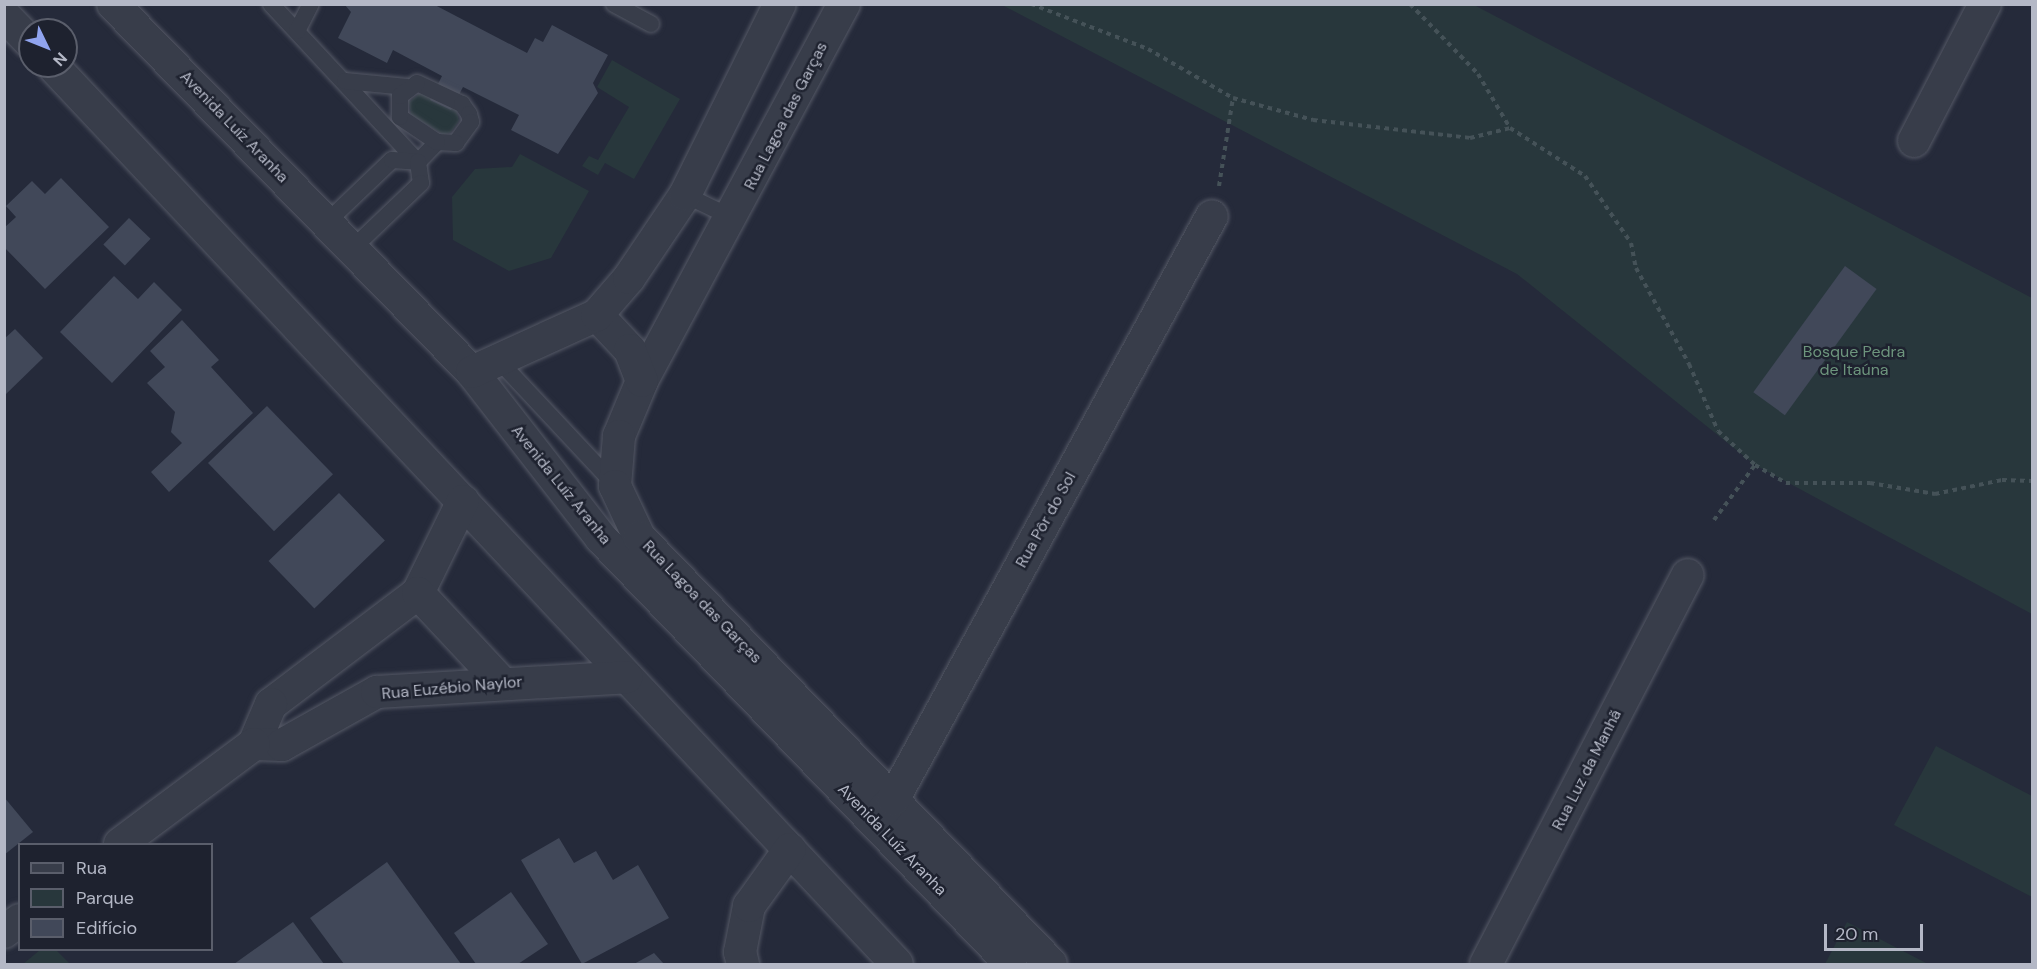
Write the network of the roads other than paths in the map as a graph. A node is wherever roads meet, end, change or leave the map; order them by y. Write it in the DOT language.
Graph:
graph roads {
  1 [pos="113,4"];
  2 [pos="271,4"];
  3 [pos="311,4"];
  4 [pos="614,4"];
  5 [pos="780,4"];
  6 [pos="844,4"];
  7 [pos="1986,4"];
  8 [pos="4,15"];
  9 [pos="651,24"];
  10 [pos="18,30"];
  11 [pos="297,31"];
  12 [pos="64,78"];
  13 [pos="343,80"];
  14 [pos="407,87"];
  15 [pos="407,126"];
  16 [pos="1914,141"];
  17 [pos="436,142"];
  18 [pos="418,162"];
  19 [pos="685,195"];
  20 [pos="1215,202"];
  21 [pos="733,218"];
  22 [pos="326,223"];
  23 [pos="352,249"];
  24 [pos="597,315"];
  25 [pos="486,367"];
  26 [pos="642,381"];
  27 [pos="615,486"];
  28 [pos="463,501"];
  29 [pos="1688,575"];
  30 [pos="418,593"];
  31 [pos="627,677"];
  32 [pos="502,682"];
  33 [pos="254,744"];
  34 [pos="884,810"];
  35 [pos="121,843"];
  36 [pos="790,849"];
  37 [pos="18,922"];
  38 [pos="861,926"];
  39 [pos="4,932"];
  40 [pos="744,964"];
  41 [pos="866,964"];
  42 [pos="897,964"];
  43 [pos="1011,964"];
  44 [pos="1051,964"];
  45 [pos="1486,964"];
  1 -- 22 [label="street, Avenida Luíz Aranha"];
  2 -- 11 [label="lane"];
  3 -- 11 [label="lane"];
  4 -- 9 [label="lane"];
  5 -- 19 [label="street"];
  6 -- 21 [label="street, Rua Lagoa das Garças"];
  7 -- 16 [label="street"];
  8 -- 10 [label="street"];
  11 -- 13 [label="lane"];
  12 -- 28 [label="street"];
  13 -- 14 [label="lane"];
  13 -- 15 [label="lane"];
  13 -- 18 [label="lane"];
  14 -- 15 [label="lane"];
  14 -- 17 [label="lane"];
  15 -- 17 [label="lane"];
  17 -- 18 [label="lane"];
  18 -- 22 [label="lane"];
  18 -- 23 [label="lane"];
  19 -- 21 [label="lane"];
  19 -- 24 [label="street"];
  20 -- 34 [label="street, Rua Pôr do Sol"];
  21 -- 26 [label="street, Rua Lagoa das Garças"];
  22 -- 23 [label="street, Avenida Luíz Aranha"];
  23 -- 25 [label="street, Avenida Luíz Aranha"];
  24 -- 25 [label="street"];
  24 -- 26 [label="street"];
  25 -- 27 [label="lane"];
  25 -- 34 [label="street, Avenida Luíz Aranha"];
  26 -- 27 [label="street, Rua Lagoa das Garças"];
  27 -- 34 [label="street, Rua Lagoa das Garças"];
  28 -- 30 [label="street"];
  28 -- 31 [label="street"];
  29 -- 45 [label="street, Rua Luz da Manhã"];
  30 -- 32 [label="street"];
  30 -- 33 [label="street"];
  31 -- 32 [label="street, Rua Euzébio Naylor"];
  31 -- 36 [label="street"];
  32 -- 33 [label="street, Rua Euzébio Naylor"];
  33 -- 35 [label="street"];
  34 -- 43 [label="street, Avenida Luíz Aranha"];
  34 -- 44 [label="street, Rua Lagoa das Garças"];
  36 -- 38 [label="street"];
  36 -- 40 [label="street"];
  37 -- 39 [label="street"];
  38 -- 41 [label="street"];
  38 -- 42 [label="street"];
}
